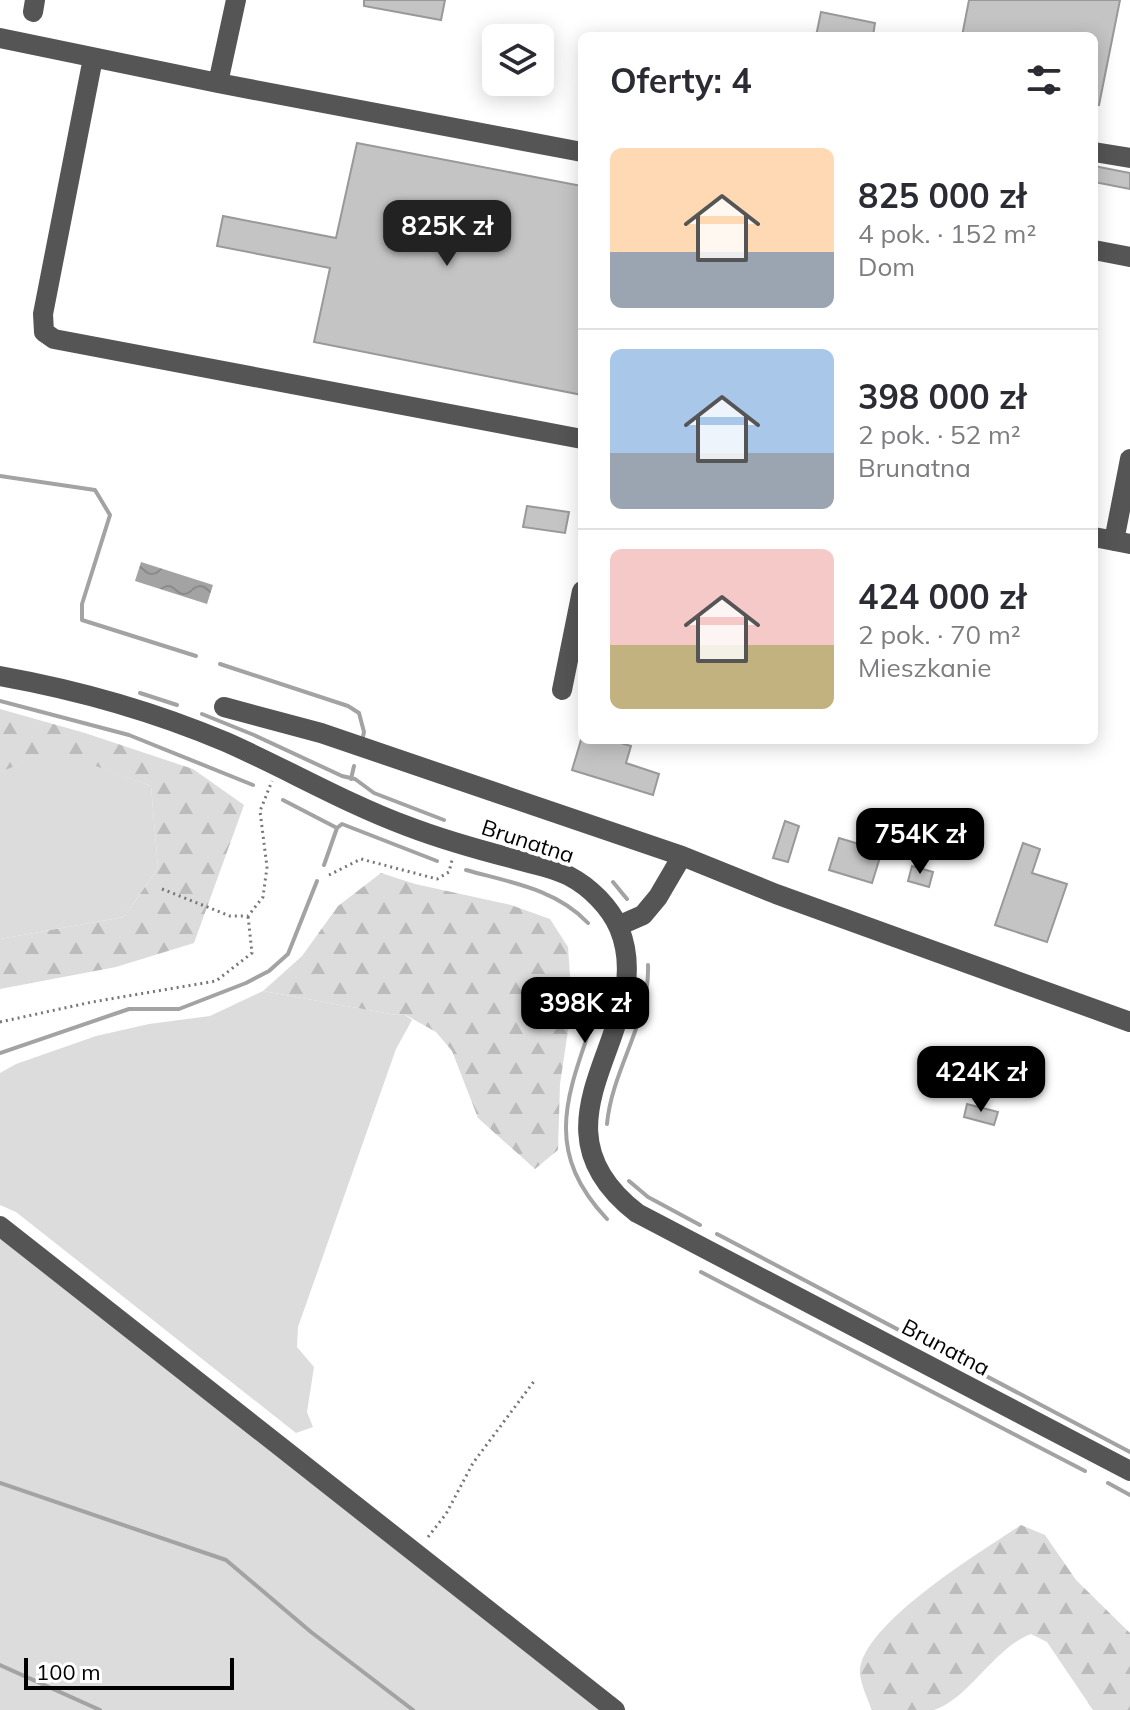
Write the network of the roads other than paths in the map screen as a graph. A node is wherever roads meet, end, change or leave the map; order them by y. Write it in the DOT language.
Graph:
graph roads {
  1 [pos="236,0"];
  2 [pos="0,38"];
  3 [pos="93,58"];
  4 [pos="218,83"];
  5 [pos="578,151"];
  6 [pos="1098,153"];
  7 [pos="1130,158"];
  8 [pos="1098,251"];
  9 [pos="1130,257"];
  10 [pos="578,438"];
  11 [pos="1130,459"];
  12 [pos="1113,541"];
  13 [pos="578,611"];
  14 [pos="0,676"];
  15 [pos="562,690"];
  16 [pos="224,707"];
  17 [pos="682,856"];
  18 [pos="618,926"];
  19 [pos="1130,1022"];
  20 [pos="14,1230"];
  21 [pos="1130,1471"];
  22 [pos="615,1710"];
  1 -- 4 [label="street"];
  2 -- 3 [label="street"];
  3 -- 4 [label="street"];
  3 -- 10 [label="street"];
  4 -- 5 [label="street"];
  6 -- 7 [label="street"];
  8 -- 9 [label="street"];
  11 -- 12 [label="street"];
  13 -- 15 [label="street"];
  14 -- 18 [label="street, Brunatna"];
  16 -- 17 [label="street"];
  17 -- 18 [label="street"];
  17 -- 19 [label="street"];
  18 -- 21 [label="street, Brunatna"];
  20 -- 22 [label="street"];
}
